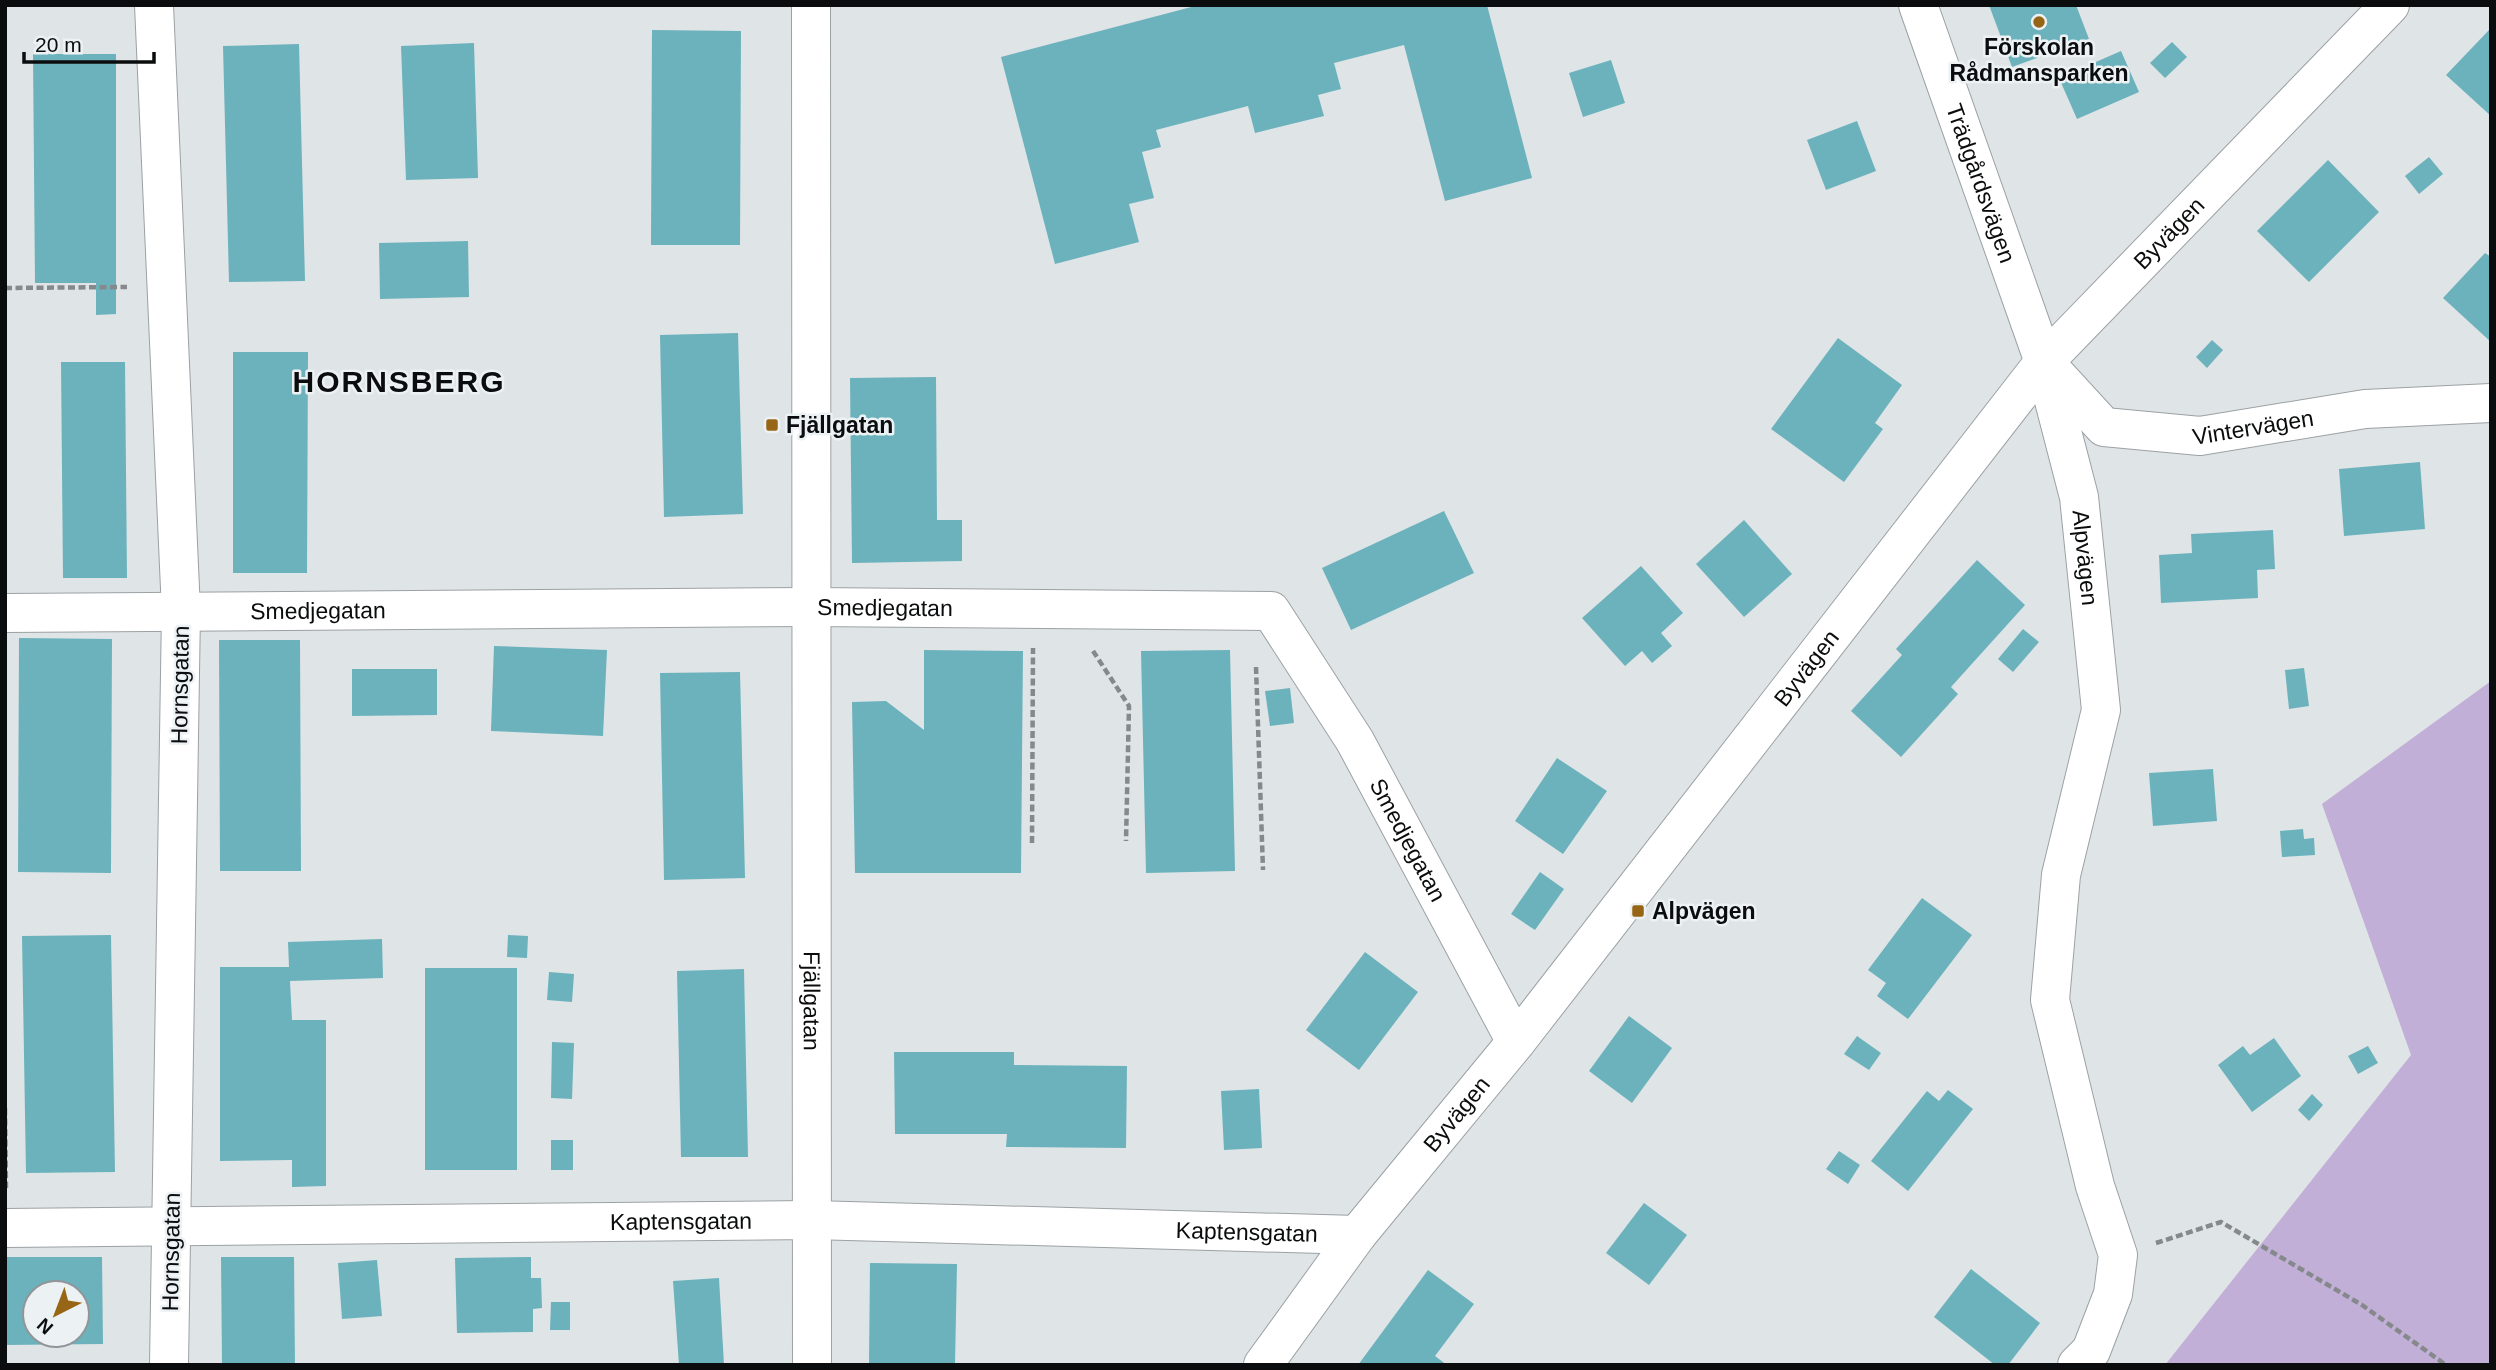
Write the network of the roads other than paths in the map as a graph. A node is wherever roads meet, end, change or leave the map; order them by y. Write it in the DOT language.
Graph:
graph roads {
  1 [pos="154,5"];
  2 [pos="811,5"];
  3 [pos="1918,5"];
  4 [pos="2390,5"];
  5 [pos="2044,362"];
  6 [pos="2491,403"];
  7 [pos="811,607"];
  8 [pos="181,611"];
  9 [pos="5,612"];
  10 [pos="1516,1042"];
  11 [pos="812,1220"];
  12 [pos="171,1226"];
  13 [pos="6,1228"];
  14 [pos="1357,1235"];
  15 [pos="169,1365"];
  16 [pos="812,1365"];
  17 [pos="1263,1365"];
  18 [pos="2077,1365"];
  1 -- 8 [label="street, Hornsgatan"];
  2 -- 7 [label="street, Fjällgatan"];
  3 -- 5 [label="street, Trädgårdsvägen"];
  4 -- 5 [label="street, Byvägen"];
  5 -- 6 [label="street, Vintervägen"];
  5 -- 10 [label="street, Byvägen"];
  5 -- 18 [label="street, Alpvägen"];
  7 -- 8 [label="street, Smedjegatan"];
  7 -- 10 [label="street, Smedjegatan"];
  7 -- 11 [label="street, Fjällgatan"];
  8 -- 9 [label="street, Smedjegatan"];
  8 -- 12 [label="street, Hornsgatan"];
  10 -- 14 [label="street, Byvägen"];
  11 -- 12 [label="street, Kaptensgatan"];
  11 -- 14 [label="street, Kaptensgatan"];
  11 -- 16 [label="street, Fjällgatan"];
  12 -- 13 [label="street, Kaptensgatan"];
  12 -- 15 [label="street, Hornsgatan"];
  14 -- 17 [label="street, Byvägen"];
}
